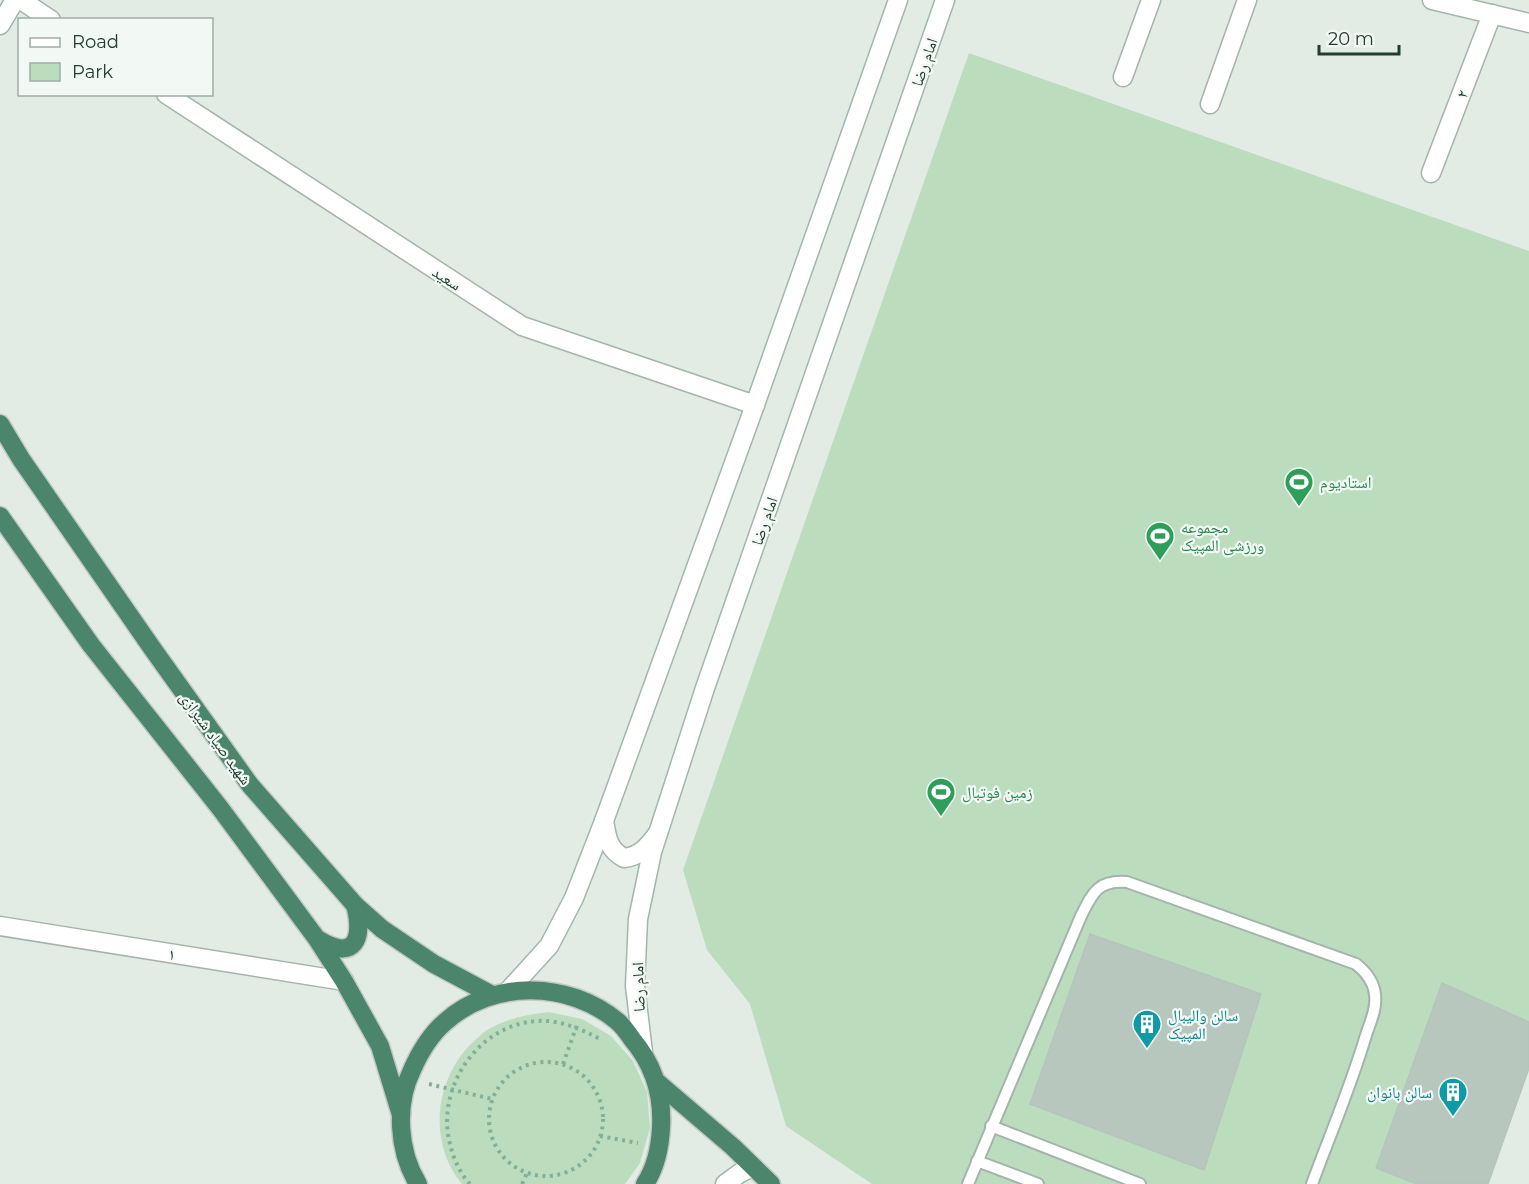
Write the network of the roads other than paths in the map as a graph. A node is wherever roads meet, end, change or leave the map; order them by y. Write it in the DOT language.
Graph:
graph roads {
  1 [pos="15,0"];
  2 [pos="21,0"];
  3 [pos="898,0"];
  4 [pos="945,0"];
  5 [pos="1151,0"];
  6 [pos="1247,0"];
  7 [pos="1432,0"];
  8 [pos="1492,14"];
  9 [pos="48,18"];
  10 [pos="1529,23"];
  11 [pos="0,25"];
  12 [pos="1123,77"];
  13 [pos="169,96"];
  14 [pos="1210,104"];
  15 [pos="1431,173"];
  16 [pos="755,405"];
  17 [pos="0,424"];
  18 [pos="0,516"];
  19 [pos="604,821"];
  20 [pos="658,832"];
  21 [pos="355,905"];
  22 [pos="0,926"];
  23 [pos="317,939"];
  24 [pos="344,981"];
  25 [pos="500,993"];
  26 [pos="643,1052"];
  27 [pos="657,1082"];
  28 [pos="401,1115"];
  29 [pos="992,1126"];
  30 [pos="977,1161"];
  31 [pos="753,1167"];
  32 [pos="414,1181"];
  33 [pos="645,1184"];
  34 [pos="725,1184"];
  35 [pos="771,1184"];
  36 [pos="968,1184"];
  37 [pos="1038,1184"];
  38 [pos="1139,1184"];
  39 [pos="1312,1184"];
  1 -- 11 [label="main road"];
  2 -- 9 [label="main road"];
  3 -- 16 [label="main road"];
  4 -- 20 [label="main road, امام رضا"];
  5 -- 12 [label="main road"];
  6 -- 14 [label="main road"];
  7 -- 8 [label="main road"];
  8 -- 10 [label="main road"];
  8 -- 15 [label="main road, ۲"];
  13 -- 16 [label="main road, سعید"];
  16 -- 19 [label="main road"];
  17 -- 21 [label="highway, شهید صیاد شیرازی"];
  18 -- 23 [label="highway"];
  19 -- 20 [label="main road"];
  19 -- 25 [label="main road"];
  20 -- 26 [label="main road, امام رضا"];
  21 -- 23 [label="highway"];
  21 -- 25 [label="highway, شهید صیاد شیرازی"];
  22 -- 24 [label="main road, ۱"];
  23 -- 24 [label="highway"];
  24 -- 28 [label="highway"];
  25 -- 26 [label="highway"];
  25 -- 28 [label="highway"];
  26 -- 27 [label="highway"];
  27 -- 31 [label="highway"];
  27 -- 33 [label="highway"];
  28 -- 32 [label="highway"];
  29 -- 30 [label="lane"];
  29 -- 38 [label="lane"];
  29 -- 39 [label="lane"];
  30 -- 36 [label="lane"];
  30 -- 37 [label="lane"];
  31 -- 34 [label="main road"];
  31 -- 35 [label="highway"];
}
